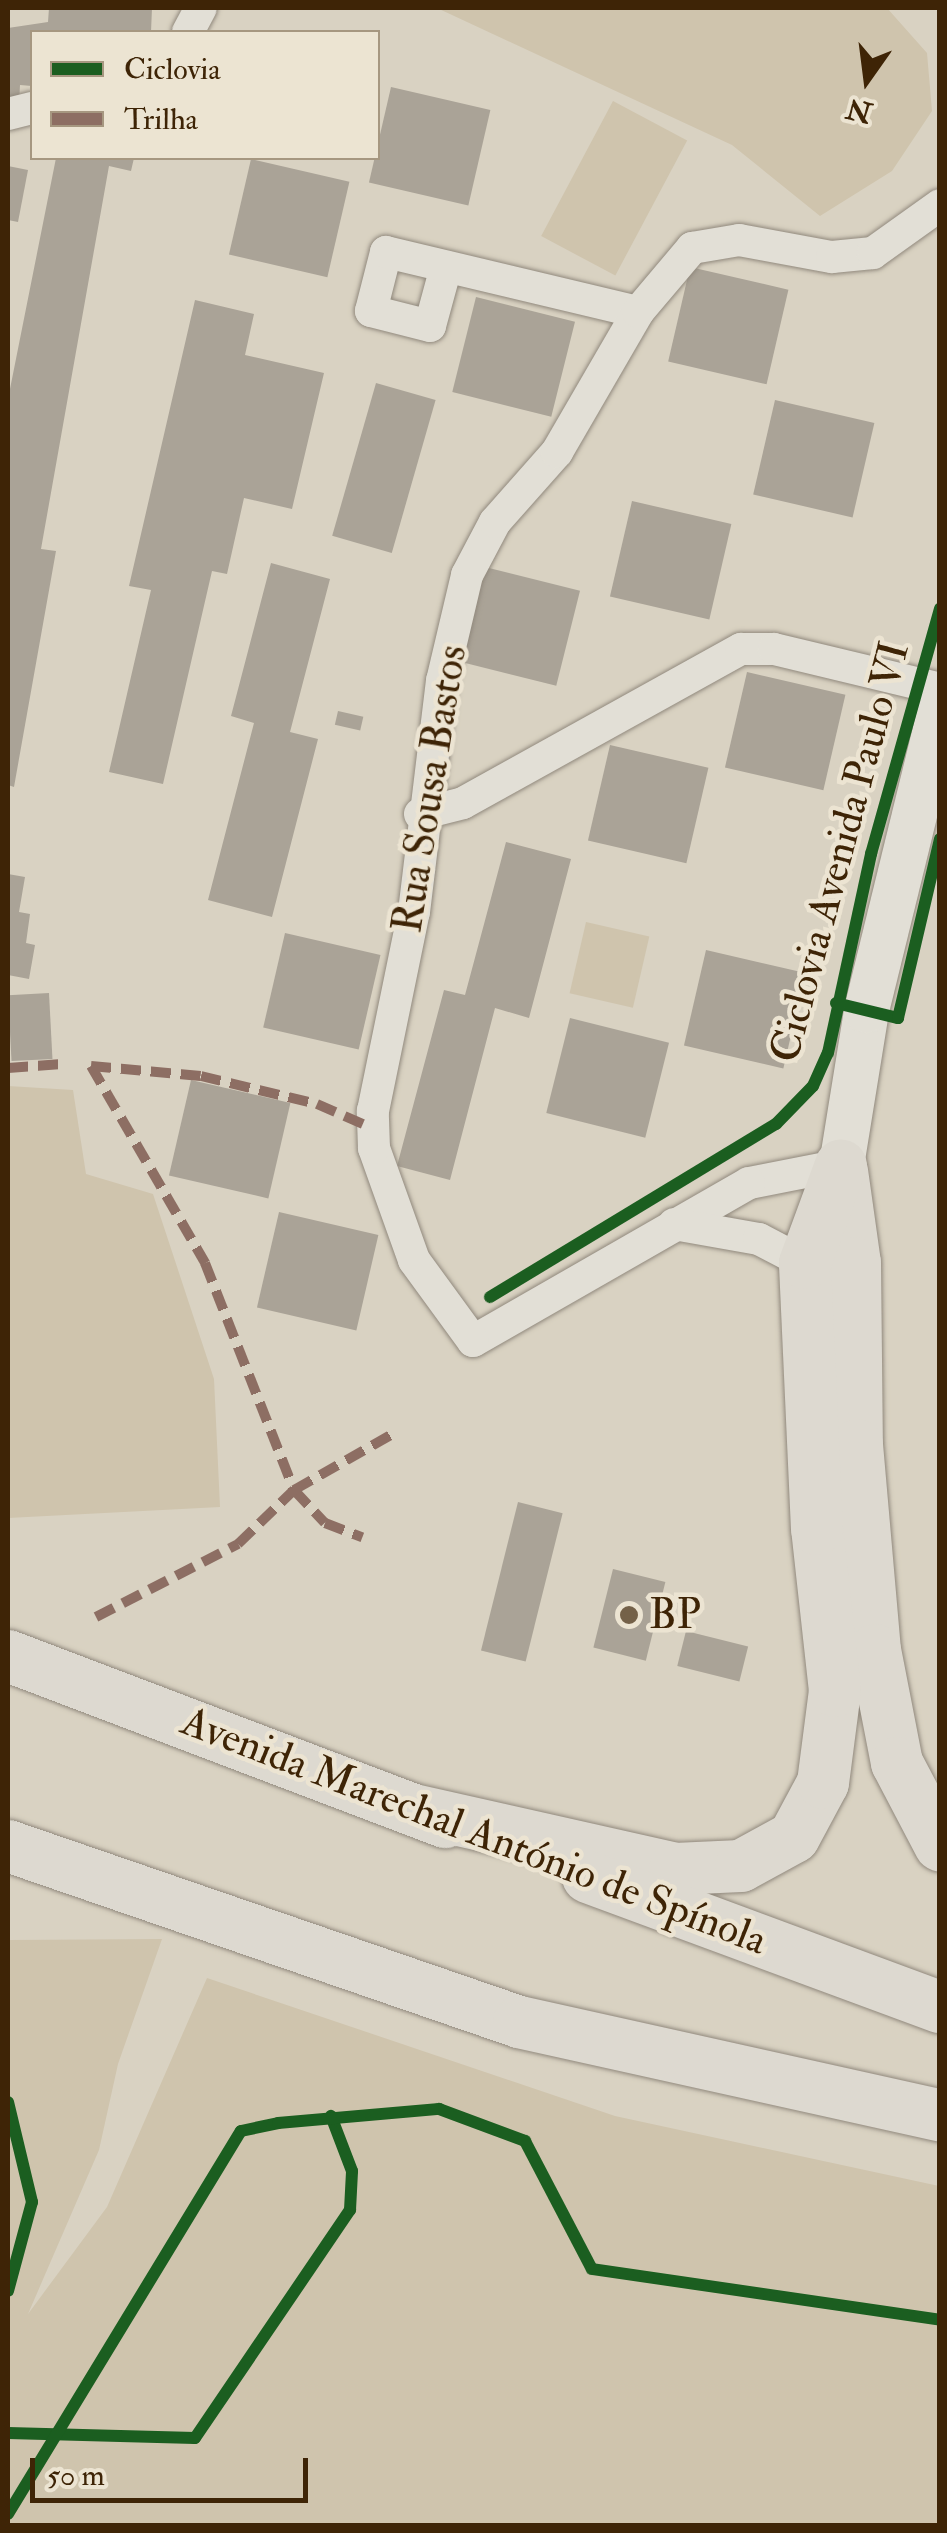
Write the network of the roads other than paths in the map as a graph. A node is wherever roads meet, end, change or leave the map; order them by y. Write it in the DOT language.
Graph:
graph roads {
  1 [pos="201,8"];
  2 [pos="189,30"];
  3 [pos="940,205"];
  4 [pos="446,267"];
  5 [pos="638,312"];
  6 [pos="940,689"];
  7 [pos="940,708"];
  8 [pos="420,814"];
  9 [pos="841,1164"];
  10 [pos="674,1224"];
  11 [pos="805,1263"];
  12 [pos="8,1656"];
  13 [pos="414,1810"];
  14 [pos="940,1844"];
  15 [pos="8,1846"];
  16 [pos="940,2006"];
  17 [pos="940,2115"];
  1 -- 2 [label="street"];
  3 -- 5 [label="street, Rua Sousa Bastos"];
  4 -- 5 [label="street"];
  5 -- 8 [label="street, Rua Sousa Bastos"];
  6 -- 8 [label="street"];
  7 -- 9 [label="main road"];
  8 -- 10 [label="street, Rua Sousa Bastos"];
  9 -- 10 [label="street"];
  9 -- 11 [label="highway"];
  9 -- 14 [label="highway"];
  10 -- 11 [label="street"];
  11 -- 13 [label="highway"];
  12 -- 13 [label="highway, Avenida Marechal António de Spínola"];
  13 -- 16 [label="highway, Avenida Marechal António de Spínola"];
  15 -- 17 [label="highway"];
}
